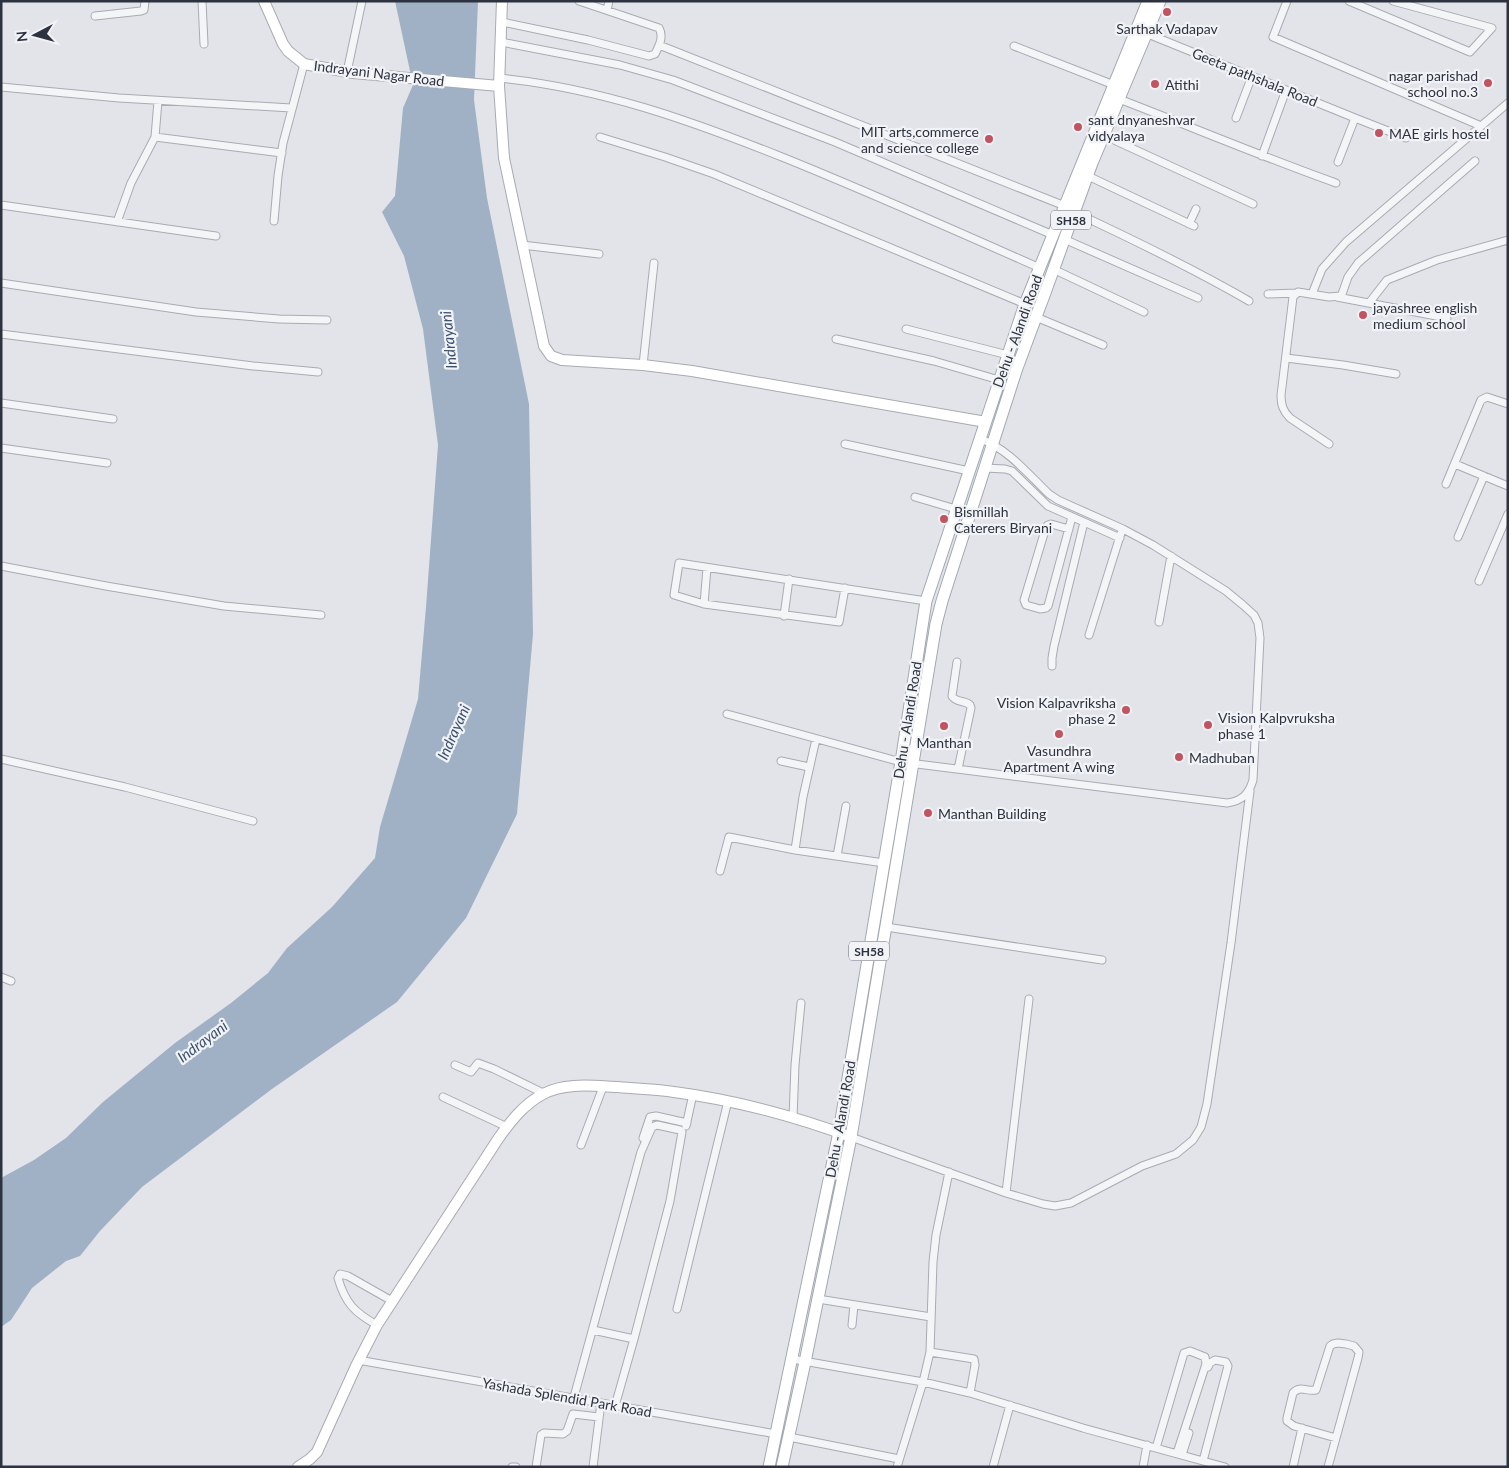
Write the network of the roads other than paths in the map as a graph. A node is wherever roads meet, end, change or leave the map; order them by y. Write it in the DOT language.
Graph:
graph roads {
  1 [pos="145,1"];
  2 [pos="202,1"];
  3 [pos="362,1"];
  4 [pos="502,1"];
  5 [pos="579,1"];
  6 [pos="609,1"];
  7 [pos="1287,1"];
  8 [pos="1350,1"];
  9 [pos="1394,1"];
  10 [pos="266,3"];
  11 [pos="1150,4"];
  12 [pos="1363,4"];
  13 [pos="607,10"];
  14 [pos="95,16"];
  15 [pos="502,22"];
  16 [pos="1141,32"];
  17 [pos="501,42"];
  18 [pos="204,44"];
  19 [pos="659,45"];
  20 [pos="1014,46"];
  21 [pos="304,64"];
  22 [pos="350,73"];
  23 [pos="1252,76"];
  24 [pos="495,83"];
  25 [pos="1114,85"];
  26 [pos="1,87"];
  27 [pos="1286,90"];
  28 [pos="1119,99"];
  29 [pos="158,101"];
  30 [pos="1508,103"];
  31 [pos="291,108"];
  32 [pos="1236,118"];
  33 [pos="1355,118"];
  34 [pos="1481,126"];
  35 [pos="1100,133"];
  36 [pos="155,137"];
  37 [pos="600,137"];
  38 [pos="1406,138"];
  39 [pos="282,153"];
  40 [pos="1262,156"];
  41 [pos="1475,161"];
  42 [pos="1338,162"];
  43 [pos="1088,176"];
  44 [pos="1336,184"];
  45 [pos="1253,204"];
  46 [pos="1,205"];
  47 [pos="1070,209"];
  48 [pos="1196,209"];
  49 [pos="274,221"];
  50 [pos="117,222"];
  51 [pos="1053,235"];
  52 [pos="216,236"];
  53 [pos="1064,239"];
  54 [pos="1508,240"];
  55 [pos="522,245"];
  56 [pos="599,254"];
  57 [pos="654,263"];
  58 [pos="1040,268"];
  59 [pos="1053,269"];
  60 [pos="1,283"];
  61 [pos="1296,293"];
  62 [pos="1268,294"];
  63 [pos="1312,294"];
  64 [pos="1337,297"];
  65 [pos="1198,298"];
  66 [pos="1249,301"];
  67 [pos="1369,303"];
  68 [pos="1025,304"];
  69 [pos="1144,312"];
  70 [pos="1036,317"];
  71 [pos="1447,318"];
  72 [pos="327,320"];
  73 [pos="906,329"];
  74 [pos="1,334"];
  75 [pos="836,339"];
  76 [pos="1103,345"];
  77 [pos="1008,355"];
  78 [pos="1286,358"];
  79 [pos="643,365"];
  80 [pos="318,372"];
  81 [pos="1396,374"];
  82 [pos="999,380"];
  83 [pos="1,404"];
  84 [pos="1508,404"];
  85 [pos="113,419"];
  86 [pos="986,422"];
  87 [pos="981,438"];
  88 [pos="845,444"];
  89 [pos="993,444"];
  90 [pos="1329,444"];
  91 [pos="1,448"];
  92 [pos="107,463"];
  93 [pos="1455,464"];
  94 [pos="985,468"];
  95 [pos="969,471"];
  96 [pos="1484,476"];
  97 [pos="1446,484"];
  98 [pos="1508,486"];
  99 [pos="915,497"];
  100 [pos="956,509"];
  101 [pos="1508,514"];
  102 [pos="1072,517"];
  103 [pos="1084,522"];
  104 [pos="1069,529"];
  105 [pos="1122,529"];
  106 [pos="1458,537"];
  107 [pos="1120,538"];
  108 [pos="1171,556"];
  109 [pos="1,566"];
  110 [pos="707,568"];
  111 [pos="789,580"];
  112 [pos="1479,581"];
  113 [pos="845,588"];
  114 [pos="926,601"];
  115 [pos="704,604"];
  116 [pos="321,615"];
  117 [pos="784,616"];
  118 [pos="1159,622"];
  119 [pos="1088,636"];
  120 [pos="958,662"];
  121 [pos="1052,666"];
  122 [pos="727,714"];
  123 [pos="816,738"];
  124 [pos="1,759"];
  125 [pos="781,761"];
  126 [pos="901,762"];
  127 [pos="914,764"];
  128 [pos="809,767"];
  129 [pos="958,769"];
  130 [pos="1250,789"];
  131 [pos="846,806"];
  132 [pos="253,822"];
  133 [pos="795,850"];
  134 [pos="837,856"];
  135 [pos="884,863"];
  136 [pos="720,870"];
  137 [pos="886,927"];
  138 [pos="1102,960"];
  139 [pos="1,977"];
  140 [pos="11,981"];
  141 [pos="1029,999"];
  142 [pos="801,1002"];
  143 [pos="455,1065"];
  144 [pos="603,1087"];
  145 [pos="543,1093"];
  146 [pos="693,1094"];
  147 [pos="443,1097"];
  148 [pos="728,1101"];
  149 [pos="793,1118"];
  150 [pos="507,1127"];
  151 [pos="838,1132"];
  152 [pos="851,1137"];
  153 [pos="581,1145"];
  154 [pos="641,1152"];
  155 [pos="949,1172"];
  156 [pos="1006,1193"];
  157 [pos="351,1277"];
  158 [pos="342,1290"];
  159 [pos="818,1300"];
  160 [pos="392,1301"];
  161 [pos="854,1305"];
  162 [pos="677,1309"];
  163 [pos="931,1317"];
  164 [pos="378,1325"];
  165 [pos="852,1325"];
  166 [pos="593,1330"];
  167 [pos="634,1339"];
  168 [pos="930,1352"];
  169 [pos="792,1359"];
  170 [pos="358,1360"];
  171 [pos="805,1362"];
  172 [pos="923,1382"];
  173 [pos="970,1393"];
  174 [pos="574,1397"];
  175 [pos="601,1402"];
  176 [pos="1010,1405"];
  177 [pos="615,1406"];
  178 [pos="599,1417"];
  179 [pos="1302,1428"];
  180 [pos="776,1434"];
  181 [pos="789,1437"];
  182 [pos="1336,1438"];
  183 [pos="1147,1445"];
  184 [pos="1156,1448"];
  185 [pos="1180,1454"];
  186 [pos="899,1459"];
  187 [pos="1200,1460"];
  188 [pos="298,1467"];
  189 [pos="512,1467"];
  190 [pos="516,1467"];
  191 [pos="536,1467"];
  192 [pos="593,1467"];
  193 [pos="769,1467"];
  194 [pos="782,1467"];
  195 [pos="897,1467"];
  196 [pos="993,1467"];
  197 [pos="1142,1467"];
  198 [pos="1194,1467"];
  199 [pos="1225,1467"];
  200 [pos="1293,1467"];
  201 [pos="1328,1467"];
  1 -- 14 [label="street"];
  2 -- 18 [label="street"];
  3 -- 22 [label="street"];
  4 -- 15 [label="street"];
  5 -- 13 [label="street"];
  6 -- 13 [label="street"];
  7 -- 34 [label="street"];
  8 -- 12 [label="street"];
  9 -- 12 [label="street"];
  10 -- 21 [label="street, Indrayani Nagar Road"];
  11 -- 16 [label="main road, Dehu - Alandi Road / SH58"];
  13 -- 19 [label="street"];
  15 -- 17 [label="street"];
  15 -- 19 [label="street"];
  16 -- 23 [label="street, Geeta pathshala Road"];
  16 -- 25 [label="main road, Dehu - Alandi Road / SH58"];
  16 -- 28 [label="main road, Dehu - Alandi Road / SH58"];
  17 -- 24 [label="street"];
  17 -- 51 [label="street"];
  19 -- 47 [label="street"];
  20 -- 25 [label="street"];
  21 -- 22 [label="street, Indrayani Nagar Road"];
  21 -- 31 [label="street"];
  22 -- 24 [label="street, Indrayani Nagar Road"];
  23 -- 27 [label="street, Geeta pathshala Road"];
  23 -- 32 [label="street"];
  24 -- 55 [label="street"];
  24 -- 58 [label="street"];
  25 -- 35 [label="main road, Dehu - Alandi Road / SH58"];
  26 -- 29 [label="street"];
  27 -- 33 [label="street, Geeta pathshala Road"];
  27 -- 40 [label="street"];
  28 -- 35 [label="main road, Dehu - Alandi Road / SH58"];
  28 -- 40 [label="street"];
  29 -- 31 [label="street"];
  29 -- 36 [label="street"];
  30 -- 34 [label="street"];
  31 -- 39 [label="street"];
  33 -- 38 [label="street, Geeta pathshala Road"];
  33 -- 42 [label="street"];
  34 -- 63 [label="street"];
  35 -- 43 [label="main road, Dehu - Alandi Road / SH58"];
  35 -- 45 [label="street"];
  35 -- 47 [label="main road, Dehu - Alandi Road / SH58"];
  36 -- 39 [label="street"];
  36 -- 50 [label="street"];
  37 -- 68 [label="street"];
  39 -- 49 [label="street"];
  40 -- 44 [label="street"];
  41 -- 64 [label="street"];
  43 -- 47 [label="main road, Dehu - Alandi Road / SH58"];
  43 -- 48 [label="street"];
  46 -- 50 [label="street"];
  47 -- 51 [label="main road, Dehu - Alandi Road / SH58"];
  47 -- 53 [label="main road, Dehu - Alandi Road / SH58"];
  47 -- 66 [label="street"];
  50 -- 52 [label="street"];
  51 -- 58 [label="main road, Dehu - Alandi Road / SH58"];
  53 -- 59 [label="main road, Dehu - Alandi Road / SH58"];
  53 -- 65 [label="street"];
  54 -- 67 [label="street"];
  55 -- 56 [label="street"];
  55 -- 79 [label="street"];
  57 -- 79 [label="street"];
  58 -- 68 [label="main road, Dehu - Alandi Road / SH58"];
  59 -- 69 [label="street"];
  59 -- 70 [label="main road, Dehu - Alandi Road / SH58"];
  60 -- 72 [label="street"];
  61 -- 62 [label="street"];
  61 -- 63 [label="street"];
  61 -- 78 [label="street"];
  63 -- 64 [label="street"];
  64 -- 67 [label="street"];
  67 -- 71 [label="street"];
  68 -- 77 [label="main road, Dehu - Alandi Road / SH58"];
  70 -- 76 [label="street"];
  70 -- 89 [label="main road, Dehu - Alandi Road / SH58"];
  73 -- 77 [label="street"];
  74 -- 80 [label="street"];
  75 -- 82 [label="street"];
  77 -- 82 [label="main road, Dehu - Alandi Road / SH58"];
  78 -- 81 [label="street"];
  78 -- 90 [label="street"];
  79 -- 86 [label="street"];
  82 -- 86 [label="main road, Dehu - Alandi Road / SH58"];
  83 -- 85 [label="street"];
  84 -- 93 [label="street"];
  86 -- 87 [label="main road, Dehu - Alandi Road / SH58"];
  87 -- 89 [label="street"];
  87 -- 95 [label="main road, Dehu - Alandi Road / SH58"];
  88 -- 95 [label="street"];
  89 -- 94 [label="main road, Dehu - Alandi Road / SH58"];
  89 -- 105 [label="street"];
  91 -- 92 [label="street"];
  93 -- 96 [label="street"];
  93 -- 97 [label="street"];
  94 -- 102 [label="street"];
  94 -- 127 [label="main road, Dehu - Alandi Road / SH58"];
  95 -- 100 [label="main road, Dehu - Alandi Road / SH58"];
  96 -- 98 [label="street"];
  96 -- 106 [label="street"];
  99 -- 100 [label="street"];
  100 -- 114 [label="main road, Dehu - Alandi Road / SH58"];
  101 -- 112 [label="street"];
  102 -- 103 [label="street"];
  102 -- 104 [label="street"];
  103 -- 107 [label="street"];
  103 -- 121 [label="street"];
  104 -- 104 [label="street"];
  105 -- 107 [label="street"];
  105 -- 108 [label="street"];
  107 -- 119 [label="street"];
  108 -- 118 [label="street"];
  108 -- 130 [label="street"];
  109 -- 116 [label="street"];
  110 -- 111 [label="street"];
  110 -- 115 [label="street"];
  110 -- 115 [label="street"];
  111 -- 113 [label="street"];
  111 -- 117 [label="street"];
  113 -- 114 [label="street"];
  113 -- 117 [label="street"];
  114 -- 126 [label="main road, Dehu - Alandi Road / SH58"];
  115 -- 117 [label="street"];
  120 -- 129 [label="street"];
  122 -- 123 [label="street"];
  123 -- 126 [label="street"];
  123 -- 128 [label="street"];
  124 -- 132 [label="street"];
  125 -- 128 [label="street"];
  126 -- 127 [label="street"];
  126 -- 135 [label="main road, Dehu - Alandi Road / SH58"];
  127 -- 129 [label="street"];
  127 -- 137 [label="main road, Dehu - Alandi Road / SH58"];
  128 -- 133 [label="street"];
  129 -- 130 [label="street"];
  130 -- 156 [label="street"];
  131 -- 134 [label="street"];
  133 -- 134 [label="street"];
  133 -- 136 [label="street"];
  134 -- 135 [label="street"];
  135 -- 151 [label="main road, Dehu - Alandi Road / SH58"];
  137 -- 138 [label="street"];
  137 -- 152 [label="main road, Dehu - Alandi Road / SH58"];
  139 -- 140 [label="street"];
  141 -- 156 [label="street"];
  142 -- 149 [label="street"];
  143 -- 145 [label="street"];
  144 -- 145 [label="street"];
  144 -- 146 [label="street"];
  144 -- 153 [label="street"];
  145 -- 150 [label="street"];
  146 -- 148 [label="street"];
  146 -- 154 [label="street"];
  147 -- 150 [label="street"];
  148 -- 149 [label="street"];
  148 -- 162 [label="street"];
  149 -- 151 [label="street"];
  150 -- 160 [label="street"];
  151 -- 152 [label="street"];
  151 -- 169 [label="main road, Dehu - Alandi Road / SH58"];
  152 -- 155 [label="street"];
  152 -- 159 [label="main road, Dehu - Alandi Road / SH58"];
  154 -- 166 [label="street"];
  154 -- 167 [label="street"];
  155 -- 156 [label="street"];
  155 -- 163 [label="street"];
  157 -- 158 [label="street"];
  157 -- 158 [label="street"];
  157 -- 160 [label="street"];
  158 -- 164 [label="street"];
  159 -- 161 [label="street"];
  159 -- 171 [label="main road, Dehu - Alandi Road / SH58"];
  160 -- 164 [label="street"];
  161 -- 163 [label="street"];
  161 -- 165 [label="street"];
  163 -- 168 [label="street"];
  164 -- 170 [label="street"];
  166 -- 167 [label="street"];
  166 -- 174 [label="street"];
  167 -- 177 [label="street"];
  168 -- 172 [label="street"];
  168 -- 173 [label="street"];
  169 -- 171 [label="street"];
  169 -- 180 [label="main road, Dehu - Alandi Road / SH58"];
  170 -- 174 [label="street, Yashada Splendid Park Road"];
  170 -- 188 [label="street"];
  171 -- 172 [label="street"];
  171 -- 181 [label="main road, Dehu - Alandi Road / SH58"];
  172 -- 173 [label="street"];
  172 -- 186 [label="street"];
  173 -- 176 [label="street"];
  174 -- 175 [label="street, Yashada Splendid Park Road"];
  175 -- 177 [label="street, Yashada Splendid Park Road"];
  175 -- 178 [label="street"];
  176 -- 183 [label="street"];
  176 -- 196 [label="street"];
  177 -- 180 [label="street, Yashada Splendid Park Road"];
  178 -- 191 [label="street"];
  178 -- 192 [label="street"];
  179 -- 182 [label="street"];
  179 -- 182 [label="street"];
  179 -- 200 [label="street"];
  180 -- 193 [label="main road, Dehu - Alandi Road / SH58"];
  181 -- 186 [label="street"];
  181 -- 194 [label="main road, Dehu - Alandi Road / SH58"];
  182 -- 201 [label="street"];
  183 -- 184 [label="street"];
  183 -- 197 [label="street"];
  184 -- 185 [label="street"];
  184 -- 185 [label="street"];
  185 -- 187 [label="street"];
  185 -- 187 [label="street"];
  186 -- 195 [label="street"];
  187 -- 198 [label="street"];
  187 -- 199 [label="street"];
  189 -- 190 [label="street"];
}
